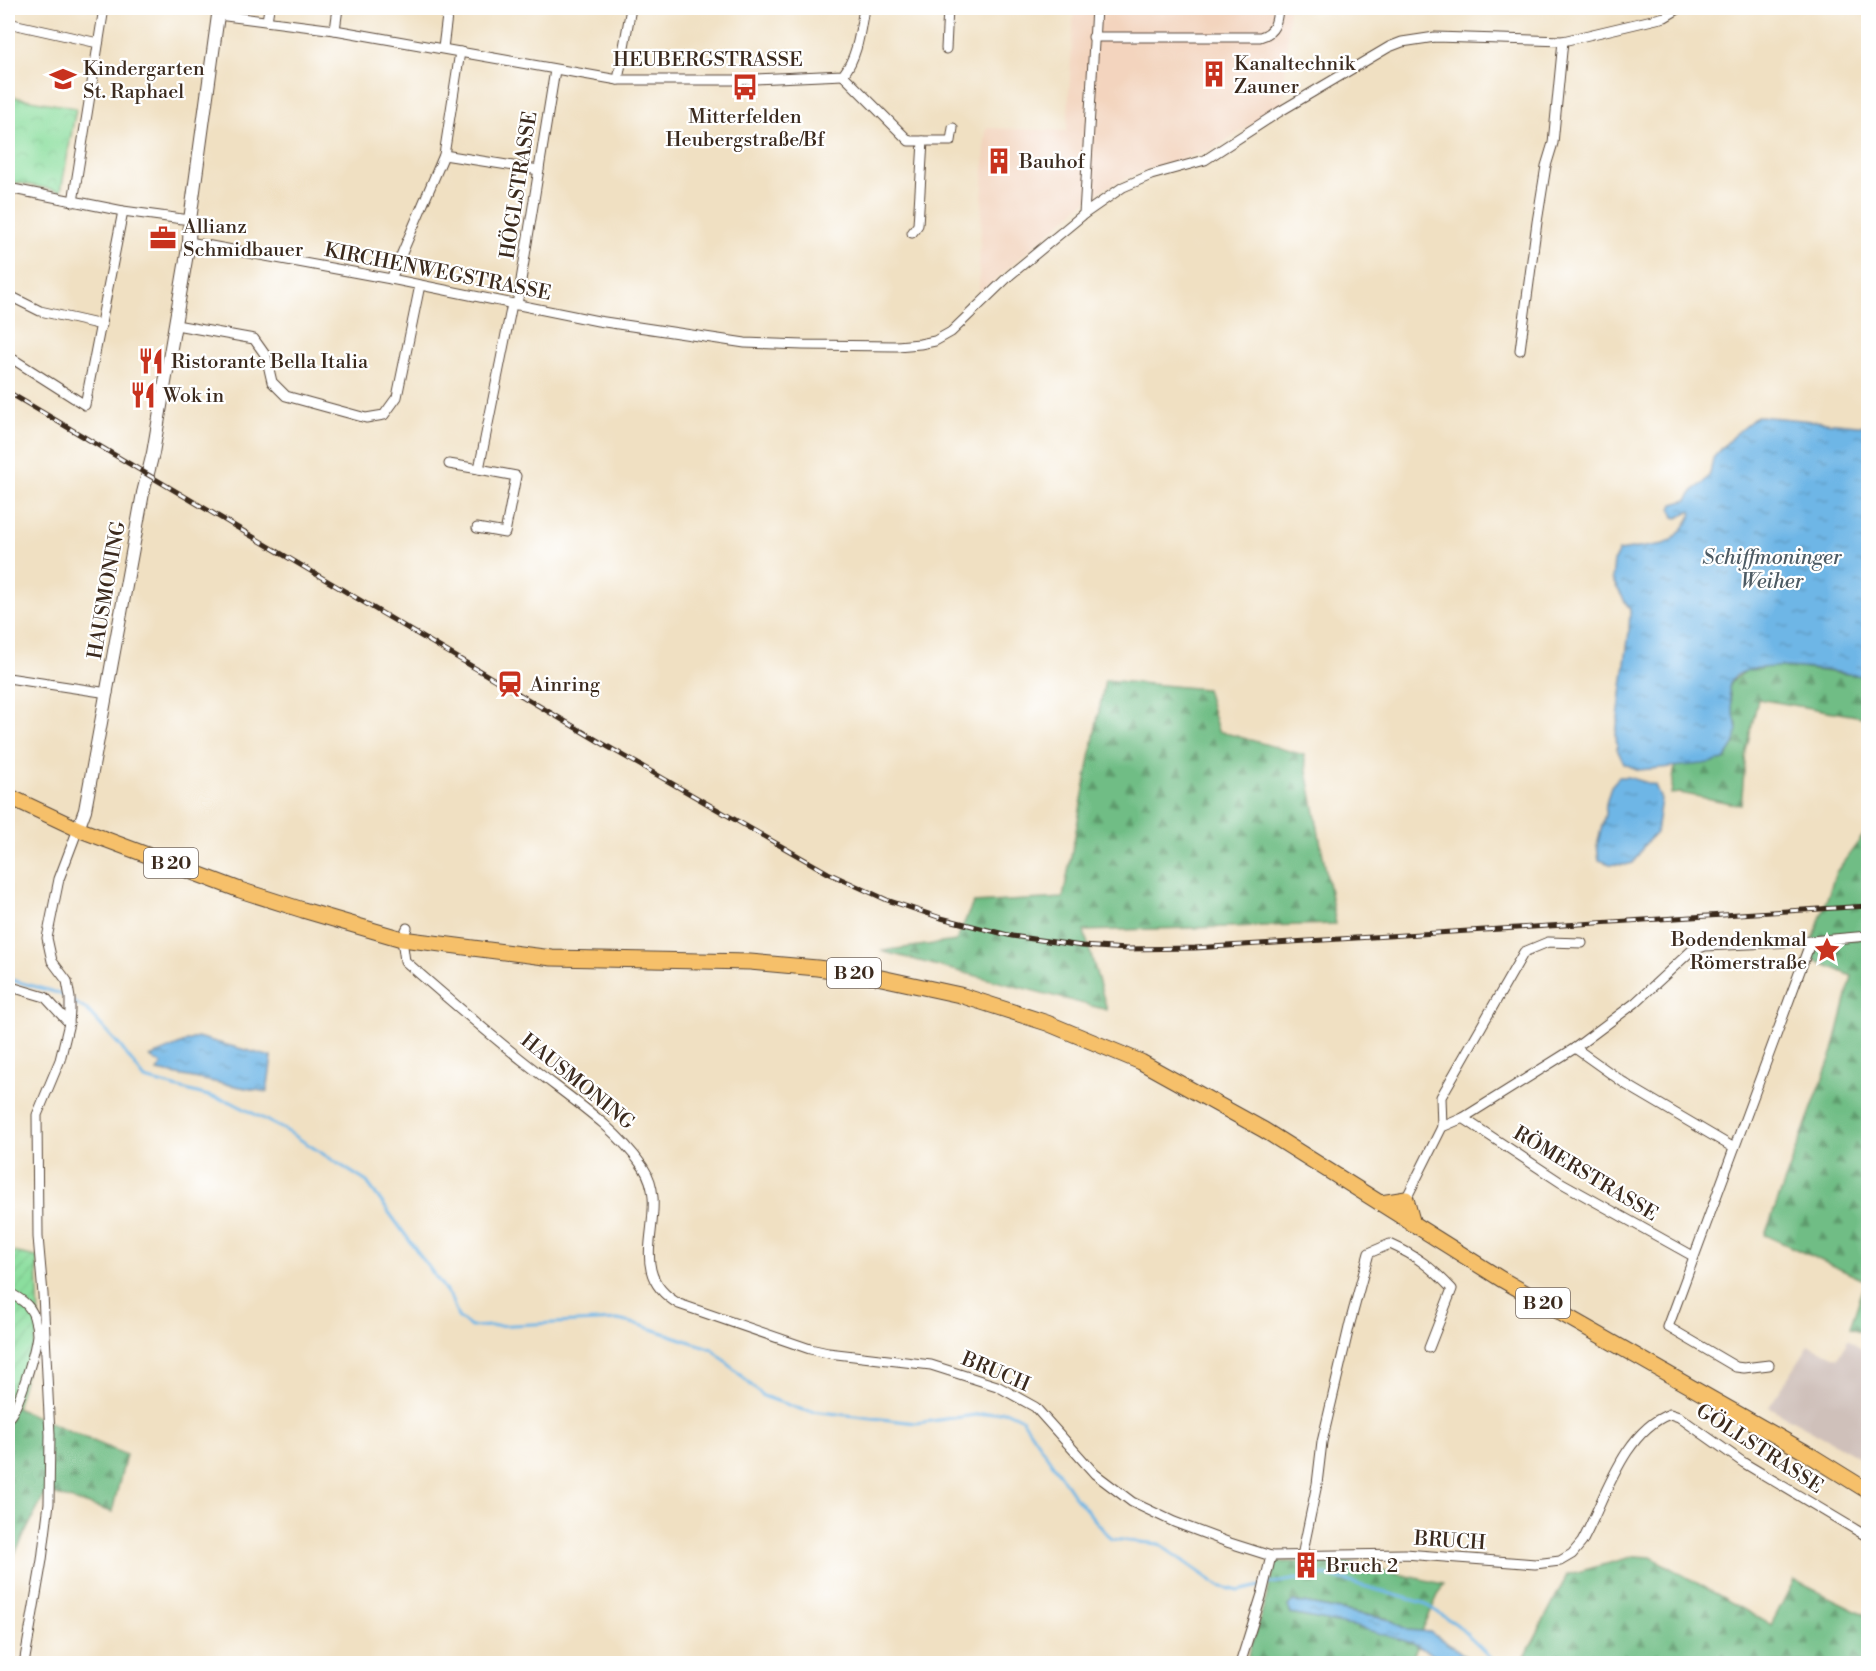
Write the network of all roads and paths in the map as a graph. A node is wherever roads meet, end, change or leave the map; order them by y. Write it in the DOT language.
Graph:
graph roads {
  1 [pos="104,8"];
  2 [pos="269,8"];
  3 [pos="338,8"];
  4 [pos="448,8"];
  5 [pos="631,8"];
  6 [pos="864,8"];
  7 [pos="948,8"];
  8 [pos="1096,8"];
  9 [pos="1278,8"];
  10 [pos="1677,10"];
  11 [pos="219,11"];
  12 [pos="267,21"];
  13 [pos="8,22"];
  14 [pos="335,30"];
  15 [pos="1094,37"];
  16 [pos="1563,41"];
  17 [pos="98,43"];
  18 [pos="442,48"];
  19 [pos="946,49"];
  20 [pos="460,52"];
  21 [pos="555,70"];
  22 [pos="843,75"];
  23 [pos="618,80"];
  24 [pos="953,128"];
  25 [pos="922,141"];
  26 [pos="444,155"];
  27 [pos="539,170"];
  28 [pos="8,188"];
  29 [pos="73,202"];
  30 [pos="123,211"];
  31 [pos="1084,214"];
  32 [pos="190,220"];
  33 [pos="912,233"];
  34 [pos="189,242"];
  35 [pos="391,279"];
  36 [pos="420,285"];
  37 [pos="8,295"];
  38 [pos="515,304"];
  39 [pos="176,324"];
  40 [pos="102,325"];
  41 [pos="1520,350"];
  42 [pos="8,356"];
  43 [pos="449,464"];
  44 [pos="479,469"];
  45 [pos="477,528"];
  46 [pos="8,678"];
  47 [pos="108,693"];
  48 [pos="8,796"];
  49 [pos="78,829"];
  50 [pos="404,933"];
  51 [pos="1869,936"];
  52 [pos="1811,941"];
  53 [pos="1582,943"];
  54 [pos="8,986"];
  55 [pos="69,1023"];
  56 [pos="1575,1048"];
  57 [pos="1462,1118"];
  58 [pos="1442,1127"];
  59 [pos="1734,1148"];
  60 [pos="1406,1199"];
  61 [pos="1381,1203"];
  62 [pos="1413,1224"];
  63 [pos="1693,1256"];
  64 [pos="8,1292"];
  65 [pos="43,1294"];
  66 [pos="668,1298"];
  67 [pos="24,1302"];
  68 [pos="1429,1348"];
  69 [pos="1769,1365"];
  70 [pos="8,1418"];
  71 [pos="1805,1452"];
  72 [pos="1869,1482"];
  73 [pos="1869,1491"];
  74 [pos="1869,1502"];
  75 [pos="1869,1537"];
  76 [pos="1271,1556"];
  77 [pos="1302,1556"];
  78 [pos="1560,1561"];
  79 [pos="24,1664"];
  80 [pos="1240,1664"];
  1 -- 17 [label="street"];
  2 -- 12 [label="street"];
  3 -- 14 [label="street"];
  4 -- 18 [label="street"];
  5 -- 23 [label="street"];
  6 -- 22 [label="street"];
  7 -- 19 [label="street"];
  8 -- 15 [label="street"];
  9 -- 15 [label="street"];
  10 -- 16 [label="street, KIRCHENWEGSTRASSE"];
  11 -- 12 [label="street, HEUBERGSTRASSE"];
  11 -- 32 [label="street, HAUSMONING"];
  12 -- 14 [label="street, HEUBERGSTRASSE"];
  13 -- 17 [label="street"];
  14 -- 18 [label="street, HEUBERGSTRASSE"];
  15 -- 31 [label="street"];
  16 -- 31 [label="street, KIRCHENWEGSTRASSE"];
  16 -- 41 [label="street"];
  17 -- 29 [label="street"];
  18 -- 20 [label="street, HEUBERGSTRASSE"];
  20 -- 21 [label="street, HEUBERGSTRASSE"];
  20 -- 26 [label="street"];
  21 -- 23 [label="street, HEUBERGSTRASSE"];
  21 -- 27 [label="street, HÖGLSTRASSE"];
  22 -- 23 [label="street, HEUBERGSTRASSE"];
  22 -- 25 [label="street"];
  24 -- 25 [label="street"];
  25 -- 33 [label="street"];
  26 -- 27 [label="street"];
  26 -- 35 [label="street"];
  27 -- 38 [label="street, HÖGLSTRASSE"];
  28 -- 29 [label="street"];
  29 -- 30 [label="street"];
  30 -- 32 [label="street"];
  30 -- 40 [label="street"];
  31 -- 38 [label="street, KIRCHENWEGSTRASSE"];
  32 -- 34 [label="street, HAUSMONING"];
  34 -- 35 [label="street, KIRCHENWEGSTRASSE"];
  34 -- 39 [label="street, HAUSMONING"];
  35 -- 36 [label="street, KIRCHENWEGSTRASSE"];
  36 -- 38 [label="street, KIRCHENWEGSTRASSE"];
  36 -- 39 [label="street"];
  37 -- 40 [label="street"];
  38 -- 44 [label="street, HÖGLSTRASSE"];
  39 -- 47 [label="street, HAUSMONING"];
  40 -- 42 [label="street"];
  43 -- 44 [label="street"];
  44 -- 45 [label="street"];
  46 -- 47 [label="street"];
  47 -- 49 [label="street, HAUSMONING"];
  48 -- 49 [label="main road, B 20"];
  49 -- 50 [label="main road, B 20"];
  49 -- 55 [label="street"];
  50 -- 61 [label="main road, B 20"];
  50 -- 66 [label="street, HAUSMONING"];
  51 -- 52 [label="street"];
  52 -- 56 [label="street"];
  52 -- 59 [label="street"];
  53 -- 58 [label="street"];
  54 -- 55 [label="street"];
  55 -- 65 [label="street"];
  56 -- 57 [label="street"];
  56 -- 59 [label="street"];
  57 -- 58 [label="street"];
  57 -- 63 [label="street, RÖMERSTRASSE"];
  58 -- 60 [label="street"];
  59 -- 63 [label="street"];
  60 -- 61 [label="main road"];
  60 -- 62 [label="main road"];
  61 -- 62 [label="main road, B 20"];
  62 -- 71 [label="main road, B 20"];
  63 -- 69 [label="street"];
  64 -- 67 [label="street"];
  65 -- 67 [label="street"];
  65 -- 79 [label="street"];
  66 -- 76 [label="street, BRUCH"];
  67 -- 70 [label="street"];
  68 -- 77 [label="street"];
  71 -- 72 [label="main road"];
  71 -- 73 [label="main road, B 20"];
  71 -- 74 [label="main road"];
  75 -- 78 [label="street, GÖLLSTRASSE"];
  76 -- 77 [label="street, BRUCH"];
  76 -- 80 [label="street"];
  77 -- 78 [label="street, BRUCH"];
}
